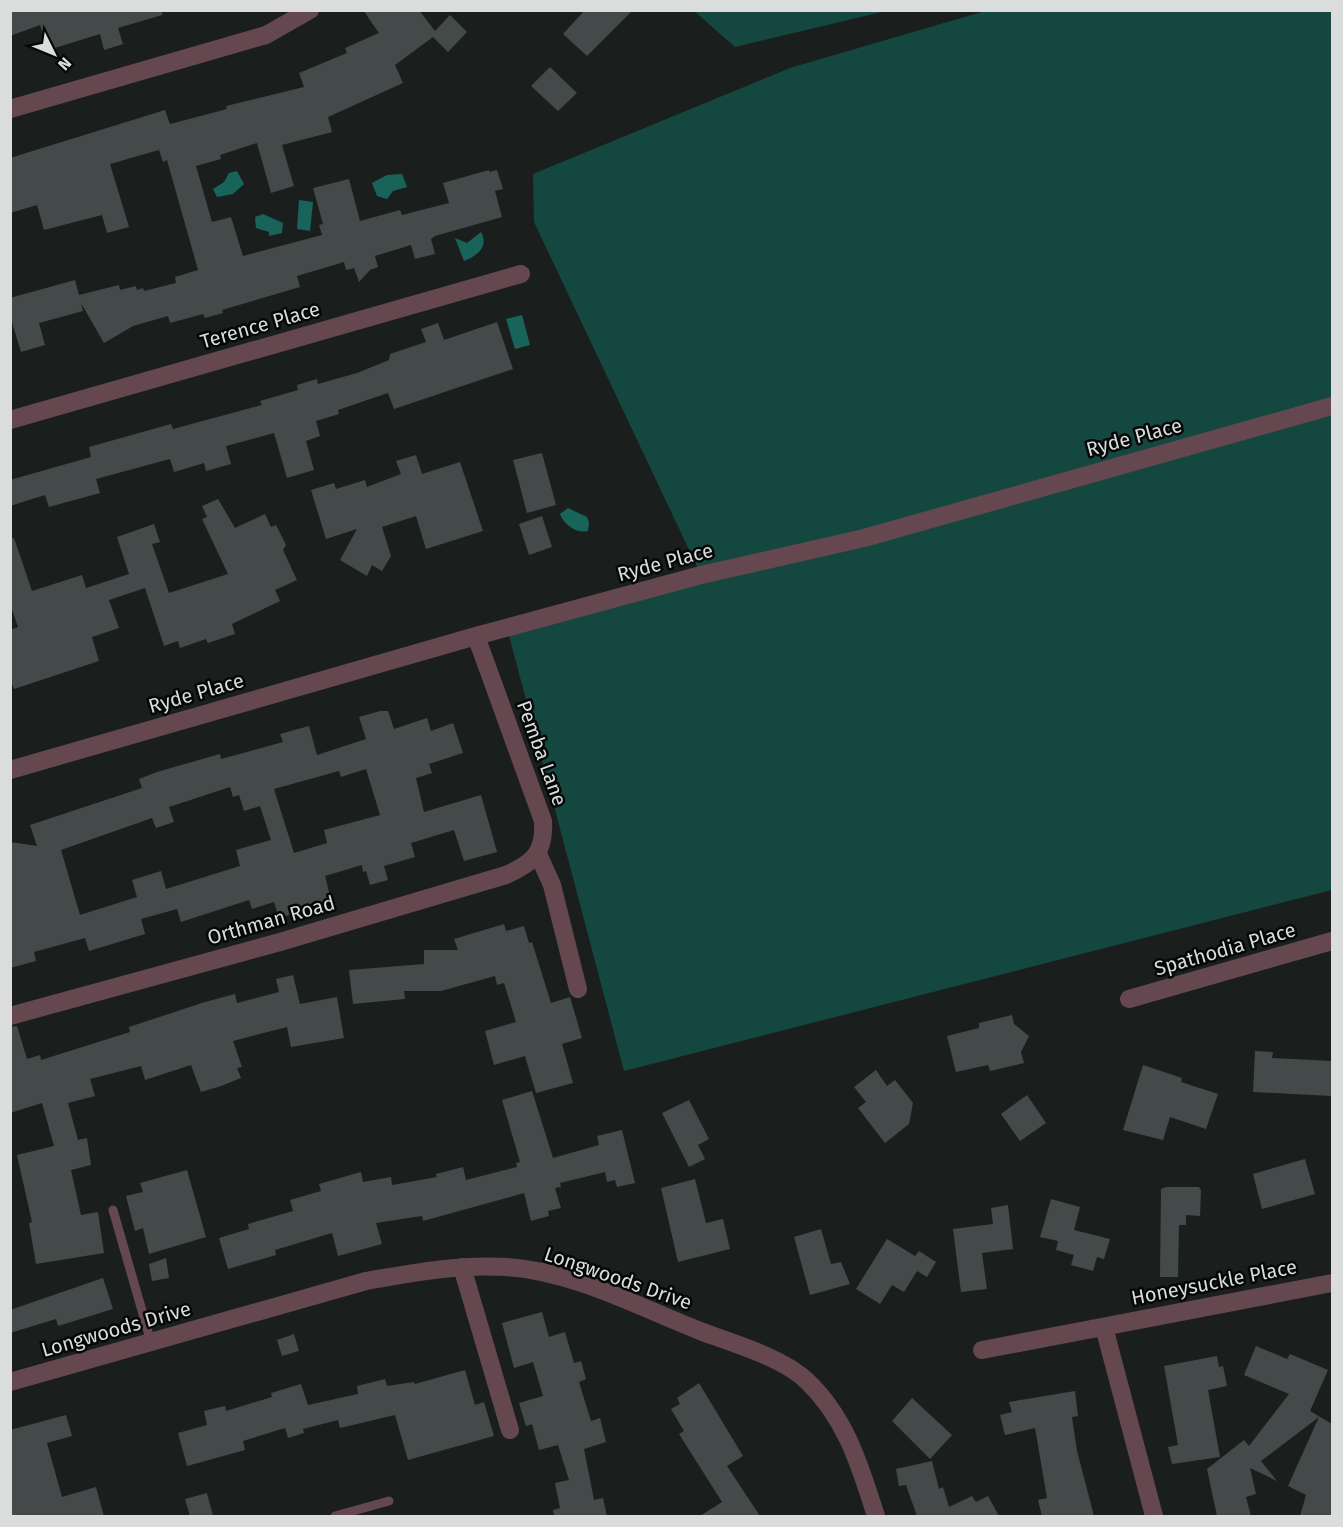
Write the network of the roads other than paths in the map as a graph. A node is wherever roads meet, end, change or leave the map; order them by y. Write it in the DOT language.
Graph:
graph roads {
  1 [pos="310,10"];
  2 [pos="10,109"];
  3 [pos="521,274"];
  4 [pos="1332,406"];
  5 [pos="10,420"];
  6 [pos="476,636"];
  7 [pos="10,770"];
  8 [pos="537,854"];
  9 [pos="1332,941"];
  10 [pos="578,989"];
  11 [pos="1129,999"];
  12 [pos="10,1016"];
  13 [pos="113,1210"];
  14 [pos="462,1268"];
  15 [pos="1332,1283"];
  16 [pos="1104,1327"];
  17 [pos="151,1342"];
  18 [pos="982,1350"];
  19 [pos="10,1382"];
  20 [pos="510,1430"];
  21 [pos="389,1501"];
  22 [pos="335,1516"];
  23 [pos="876,1516"];
  24 [pos="1154,1516"];
  1 -- 2 [label="street"];
  3 -- 5 [label="street, Terence Place"];
  4 -- 6 [label="street, Ryde Place"];
  6 -- 7 [label="street, Ryde Place"];
  6 -- 8 [label="street, Pemba Lane"];
  8 -- 10 [label="street"];
  8 -- 12 [label="street, Orthman Road"];
  9 -- 11 [label="street, Spathodia Place"];
  13 -- 17 [label="lane"];
  14 -- 17 [label="street, Longwoods Drive"];
  14 -- 20 [label="street"];
  14 -- 23 [label="street, Longwoods Drive"];
  15 -- 16 [label="street, Honeysuckle Place"];
  16 -- 18 [label="street, Honeysuckle Place"];
  16 -- 24 [label="street"];
  17 -- 19 [label="street, Longwoods Drive"];
  21 -- 22 [label="lane"];
}
